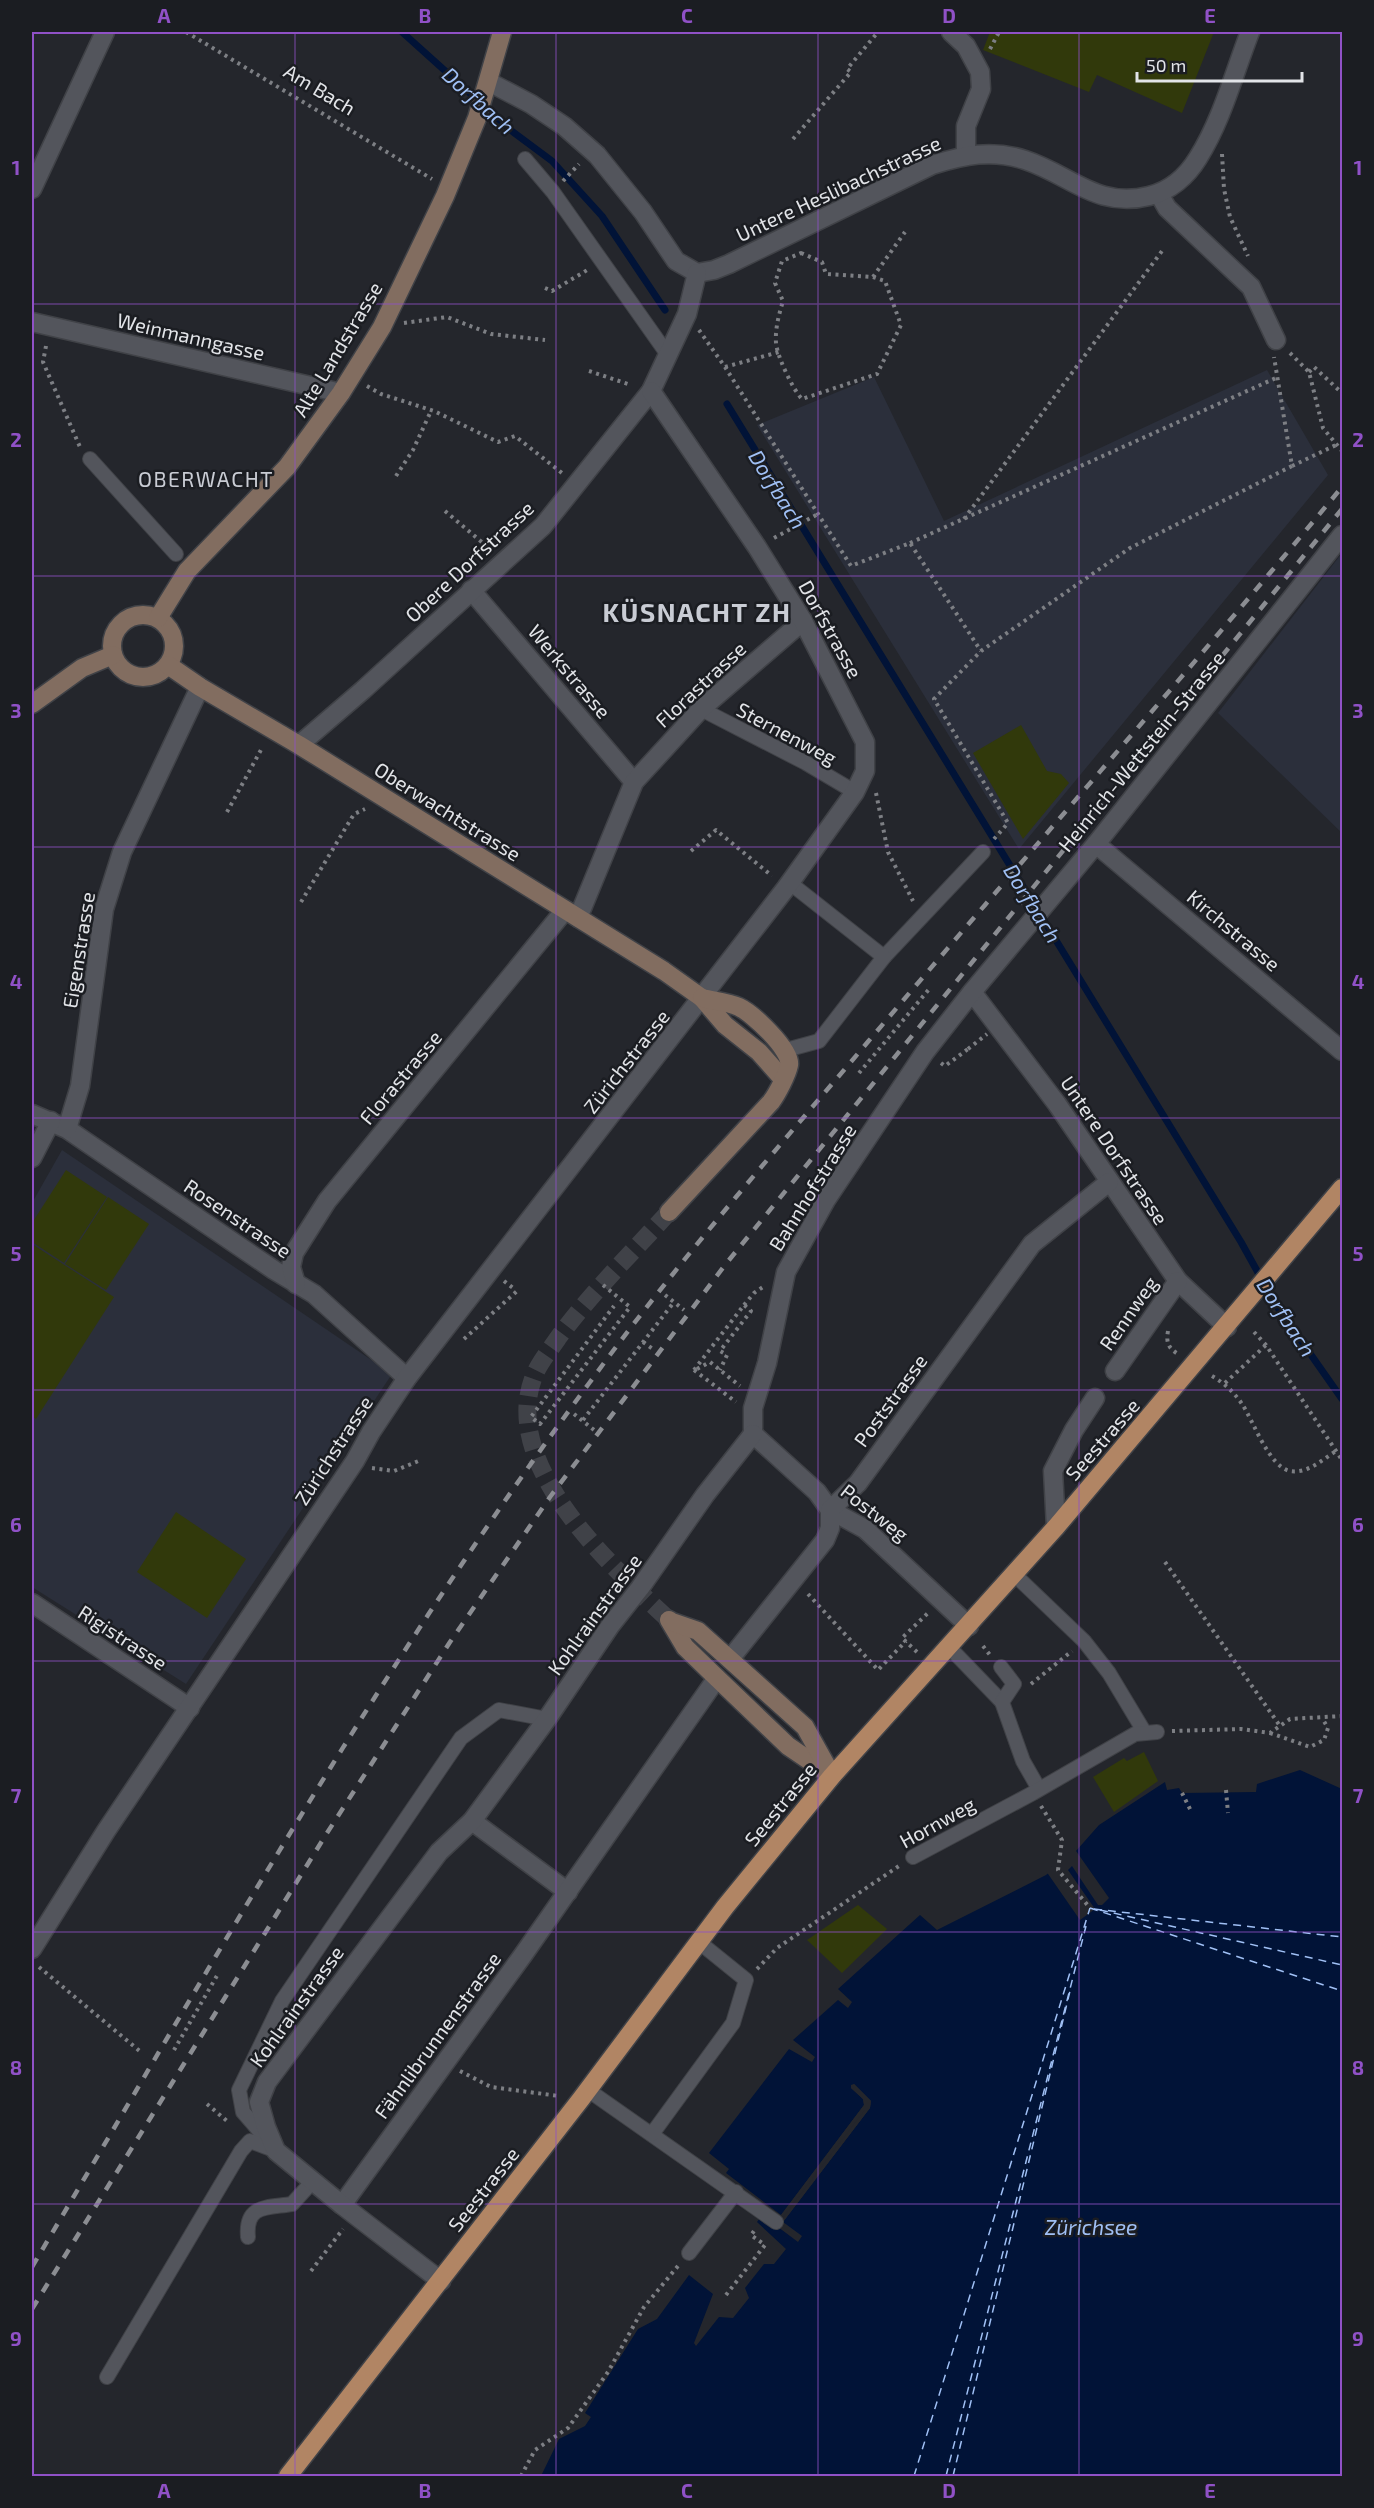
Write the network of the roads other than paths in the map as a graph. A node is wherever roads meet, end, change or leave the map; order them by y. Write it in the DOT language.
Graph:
graph roads {
  1 [pos="105,32"];
  2 [pos="502,32"];
  3 [pos="951,32"];
  4 [pos="1250,32"];
  5 [pos="489,84"];
  6 [pos="966,155"];
  7 [pos="525,159"];
  8 [pos="32,189"];
  9 [pos="1159,194"];
  10 [pos="697,273"];
  11 [pos="32,322"];
  12 [pos="1276,340"];
  13 [pos="668,355"];
  14 [pos="651,391"];
  15 [pos="340,393"];
  16 [pos="90,459"];
  17 [pos="1342,536"];
  18 [pos="176,554"];
  19 [pos="471,590"];
  20 [pos="158,618"];
  21 [pos="803,621"];
  22 [pos="113,655"];
  23 [pos="168,665"];
  24 [pos="200,687"];
  25 [pos="32,704"];
  26 [pos="701,709"];
  27 [pos="299,745"];
  28 [pos="634,782"];
  29 [pos="855,792"];
  30 [pos="1096,844"];
  31 [pos="983,852"];
  32 [pos="788,886"];
  33 [pos="572,914"];
  34 [pos="885,957"];
  35 [pos="972,992"];
  36 [pos="702,998"];
  37 [pos="786,1050"];
  38 [pos="1342,1051"];
  39 [pos="782,1078"];
  40 [pos="32,1114"];
  41 [pos="59,1125"];
  42 [pos="32,1158"];
  43 [pos="1109,1182"];
  44 [pos="1342,1188"];
  45 [pos="669,1212"];
  46 [pos="1178,1281"];
  47 [pos="296,1284"];
  48 [pos="1227,1327"];
  49 [pos="1115,1371"];
  50 [pos="407,1378"];
  51 [pos="1095,1398"];
  52 [pos="753,1434"];
  53 [pos="830,1510"];
  54 [pos="1056,1527"];
  55 [pos="1015,1575"];
  56 [pos="32,1603"];
  57 [pos="969,1626"];
  58 [pos="949,1647"];
  59 [pos="730,1659"];
  60 [pos="1001,1667"];
  61 [pos="717,1678"];
  62 [pos="1002,1702"];
  63 [pos="190,1708"];
  64 [pos="547,1719"];
  65 [pos="832,1776"];
  66 [pos="1036,1791"];
  67 [pos="472,1821"];
  68 [pos="913,1857"];
  69 [pos="568,1892"];
  70 [pos="699,1942"];
  71 [pos="32,1949"];
  72 [pos="588,2090"];
  73 [pos="652,2134"];
  74 [pos="276,2151"];
  75 [pos="313,2181"];
  76 [pos="736,2192"];
  77 [pos="342,2205"];
  78 [pos="776,2222"];
  79 [pos="248,2237"];
  80 [pos="689,2253"];
  81 [pos="441,2281"];
  82 [pos="107,2377"];
  83 [pos="291,2475"];
  1 -- 8 [label="street"];
  2 -- 5 [label="main road, Alte Landstrasse"];
  3 -- 6 [label="street"];
  4 -- 9 [label="street, Untere Heslibachstrasse"];
  5 -- 10 [label="street"];
  5 -- 15 [label="main road, Alte Landstrasse"];
  6 -- 9 [label="street, Untere Heslibachstrasse"];
  6 -- 10 [label="street, Untere Heslibachstrasse"];
  7 -- 13 [label="lane"];
  9 -- 12 [label="street"];
  10 -- 13 [label="street"];
  11 -- 15 [label="street, Weinmanngasse"];
  13 -- 14 [label="street"];
  14 -- 19 [label="street, Obere Dorfstrasse"];
  14 -- 21 [label="street, Dorfstrasse"];
  15 -- 20 [label="main road, Alte Landstrasse"];
  16 -- 18 [label="lane"];
  17 -- 30 [label="street, Heinrich-Wettstein-Strasse"];
  19 -- 27 [label="street, Obere Dorfstrasse"];
  19 -- 28 [label="street, Werkstrasse"];
  20 -- 22 [label="main road"];
  20 -- 23 [label="main road"];
  21 -- 26 [label="street, Florastrasse"];
  21 -- 29 [label="street, Dorfstrasse"];
  22 -- 23 [label="main road"];
  22 -- 25 [label="main road"];
  23 -- 24 [label="main road, Oberwachtstrasse"];
  24 -- 27 [label="main road, Oberwachtstrasse"];
  24 -- 41 [label="street, Eigenstrasse"];
  26 -- 28 [label="street, Florastrasse"];
  26 -- 29 [label="lane, Sternenweg"];
  27 -- 33 [label="main road, Oberwachtstrasse"];
  28 -- 33 [label="street, Florastrasse"];
  29 -- 32 [label="street, Dorfstrasse"];
  30 -- 35 [label="street, Heinrich-Wettstein-Strasse"];
  30 -- 38 [label="street, Kirchstrasse"];
  31 -- 34 [label="lane"];
  32 -- 34 [label="lane"];
  32 -- 36 [label="street, Dorfstrasse"];
  33 -- 36 [label="main road, Oberwachtstrasse"];
  33 -- 47 [label="street, Florastrasse"];
  34 -- 37 [label="lane"];
  35 -- 43 [label="street, Untere Dorfstrasse"];
  35 -- 52 [label="street, Bahnhofstrasse"];
  36 -- 37 [label="main road, Oberwachtstrasse"];
  36 -- 39 [label="main road, Oberwachtstrasse"];
  36 -- 50 [label="street, Zürichstrasse"];
  37 -- 39 [label="main road"];
  39 -- 45 [label="main road"];
  40 -- 41 [label="street, Rosenstrasse"];
  41 -- 42 [label="street, Eigenstrasse"];
  41 -- 47 [label="street, Rosenstrasse"];
  43 -- 46 [label="street, Untere Dorfstrasse"];
  43 -- 53 [label="street, Poststrasse"];
  44 -- 48 [label="main road, Seestrasse"];
  46 -- 48 [label="street, Untere Dorfstrasse"];
  46 -- 49 [label="street, Rennweg"];
  47 -- 50 [label="street, Rosenstrasse"];
  48 -- 54 [label="main road, Seestrasse"];
  50 -- 63 [label="street, Zürichstrasse"];
  51 -- 54 [label="street"];
  52 -- 53 [label="street, Postweg"];
  52 -- 64 [label="street, Kohlrainstrasse"];
  53 -- 57 [label="street, Postweg"];
  53 -- 59 [label="street"];
  54 -- 55 [label="main road, Seestrasse"];
  55 -- 57 [label="main road, Seestrasse"];
  55 -- 66 [label="lane, Hornweg"];
  56 -- 63 [label="street, Rigistrasse"];
  57 -- 58 [label="main road, Seestrasse"];
  58 -- 62 [label="lane"];
  58 -- 65 [label="main road, Seestrasse"];
  59 -- 61 [label="main road"];
  59 -- 65 [label="main road"];
  60 -- 62 [label="lane"];
  61 -- 65 [label="main road"];
  61 -- 69 [label="street, Fähnlibrunnenstrasse"];
  62 -- 66 [label="lane"];
  63 -- 71 [label="street, Zürichstrasse"];
  64 -- 67 [label="street, Kohlrainstrasse"];
  64 -- 74 [label="lane"];
  65 -- 70 [label="main road, Seestrasse"];
  66 -- 68 [label="lane, Hornweg"];
  67 -- 69 [label="street"];
  67 -- 74 [label="street, Kohlrainstrasse"];
  69 -- 77 [label="street, Fähnlibrunnenstrasse"];
  70 -- 72 [label="main road, Seestrasse"];
  70 -- 73 [label="lane"];
  72 -- 73 [label="lane"];
  72 -- 81 [label="main road, Seestrasse"];
  73 -- 76 [label="lane"];
  74 -- 75 [label="street, Kohlrainstrasse"];
  74 -- 82 [label="lane"];
  75 -- 77 [label="street, Kohlrainstrasse"];
  75 -- 79 [label="lane"];
  76 -- 78 [label="lane"];
  76 -- 80 [label="lane"];
  77 -- 81 [label="street, Kohlrainstrasse"];
  81 -- 83 [label="main road, Seestrasse"];
}
